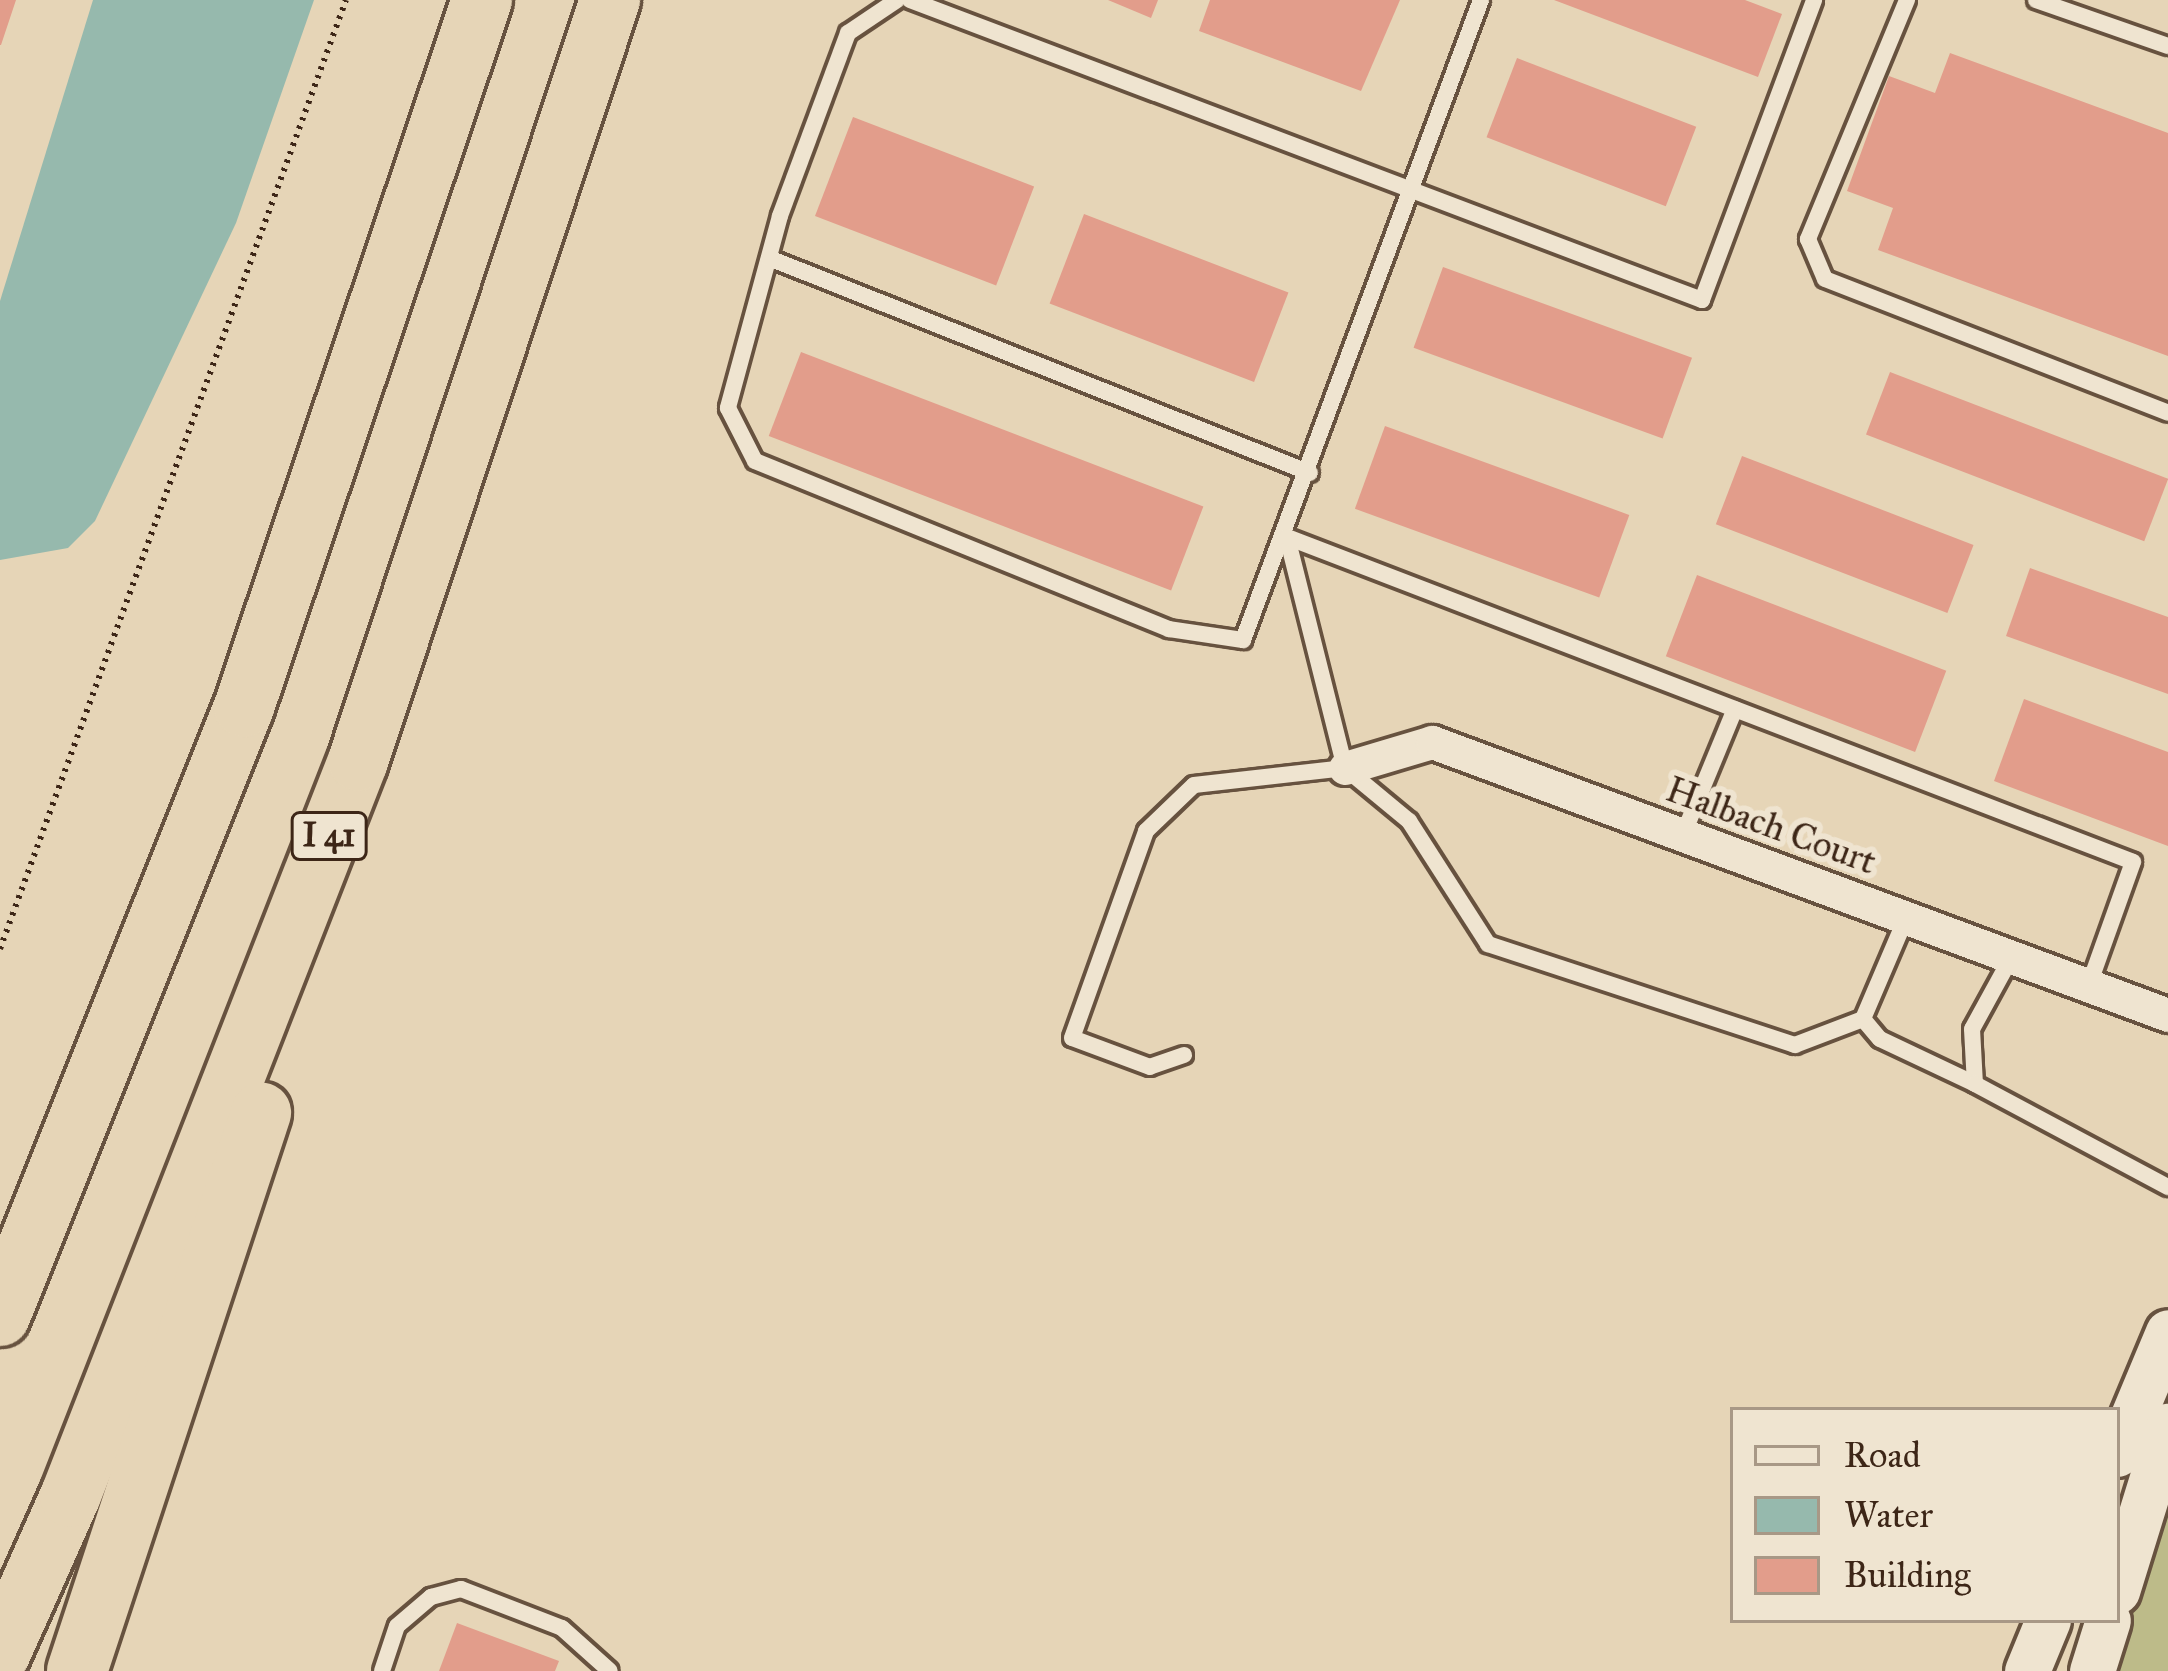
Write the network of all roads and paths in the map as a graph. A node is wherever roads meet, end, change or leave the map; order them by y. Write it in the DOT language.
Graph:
graph roads {
  1 [pos="346,0"];
  2 [pos="482,0"];
  3 [pos="610,0"];
  4 [pos="897,0"];
  5 [pos="910,0"];
  6 [pos="1481,0"];
  7 [pos="1814,0"];
  8 [pos="1906,0"];
  9 [pos="2036,0"];
  10 [pos="2168,46"];
  11 [pos="1412,190"];
  12 [pos="769,257"];
  13 [pos="2168,413"];
  14 [pos="1310,472"];
  15 [pos="1287,537"];
  16 [pos="1735,709"];
  17 [pos="358,761"];
  18 [pos="1345,768"];
  19 [pos="1683,835"];
  20 [pos="1906,918"];
  21 [pos="0,949"];
  22 [pos="2012,956"];
  23 [pos="2089,986"];
  24 [pos="2168,1015"];
  25 [pos="1863,1019"];
  26 [pos="1184,1055"];
  27 [pos="1976,1084"];
  28 [pos="2168,1186"];
  29 [pos="0,1316"];
  30 [pos="2168,1332"];
  31 [pos="2168,1426"];
  32 [pos="2120,1447"];
  33 [pos="2120,1581"];
  34 [pos="2047,1623"];
  35 [pos="2107,1623"];
  36 [pos="0,1654"];
  37 [pos="77,1671"];
  38 [pos="382,1671"];
  39 [pos="610,1671"];
  40 [pos="2027,1671"];
  41 [pos="2092,1671"];
  1 -- 21 [label="path"];
  2 -- 29 [label="highway"];
  3 -- 17 [label="highway, I 41"];
  4 -- 12 [label="lane"];
  5 -- 11 [label="lane"];
  6 -- 11 [label="lane"];
  7 -- 11 [label="lane"];
  8 -- 13 [label="lane"];
  9 -- 10 [label="lane"];
  11 -- 14 [label="lane"];
  12 -- 14 [label="lane"];
  12 -- 15 [label="lane"];
  14 -- 15 [label="lane"];
  15 -- 16 [label="lane"];
  15 -- 18 [label="lane"];
  16 -- 19 [label="lane"];
  16 -- 23 [label="lane"];
  17 -- 36 [label="highway, I 41"];
  17 -- 37 [label="highway"];
  18 -- 19 [label="street, Halbach Court"];
  18 -- 25 [label="lane"];
  18 -- 26 [label="lane"];
  19 -- 20 [label="street, Halbach Court"];
  20 -- 22 [label="street, Halbach Court"];
  20 -- 25 [label="lane"];
  22 -- 23 [label="street, Halbach Court"];
  22 -- 27 [label="lane"];
  23 -- 24 [label="street, Halbach Court"];
  25 -- 27 [label="lane"];
  27 -- 28 [label="lane"];
  30 -- 32 [label="main road"];
  31 -- 33 [label="main road"];
  34 -- 40 [label="main road"];
  35 -- 41 [label="main road"];
  38 -- 39 [label="lane"];
}
